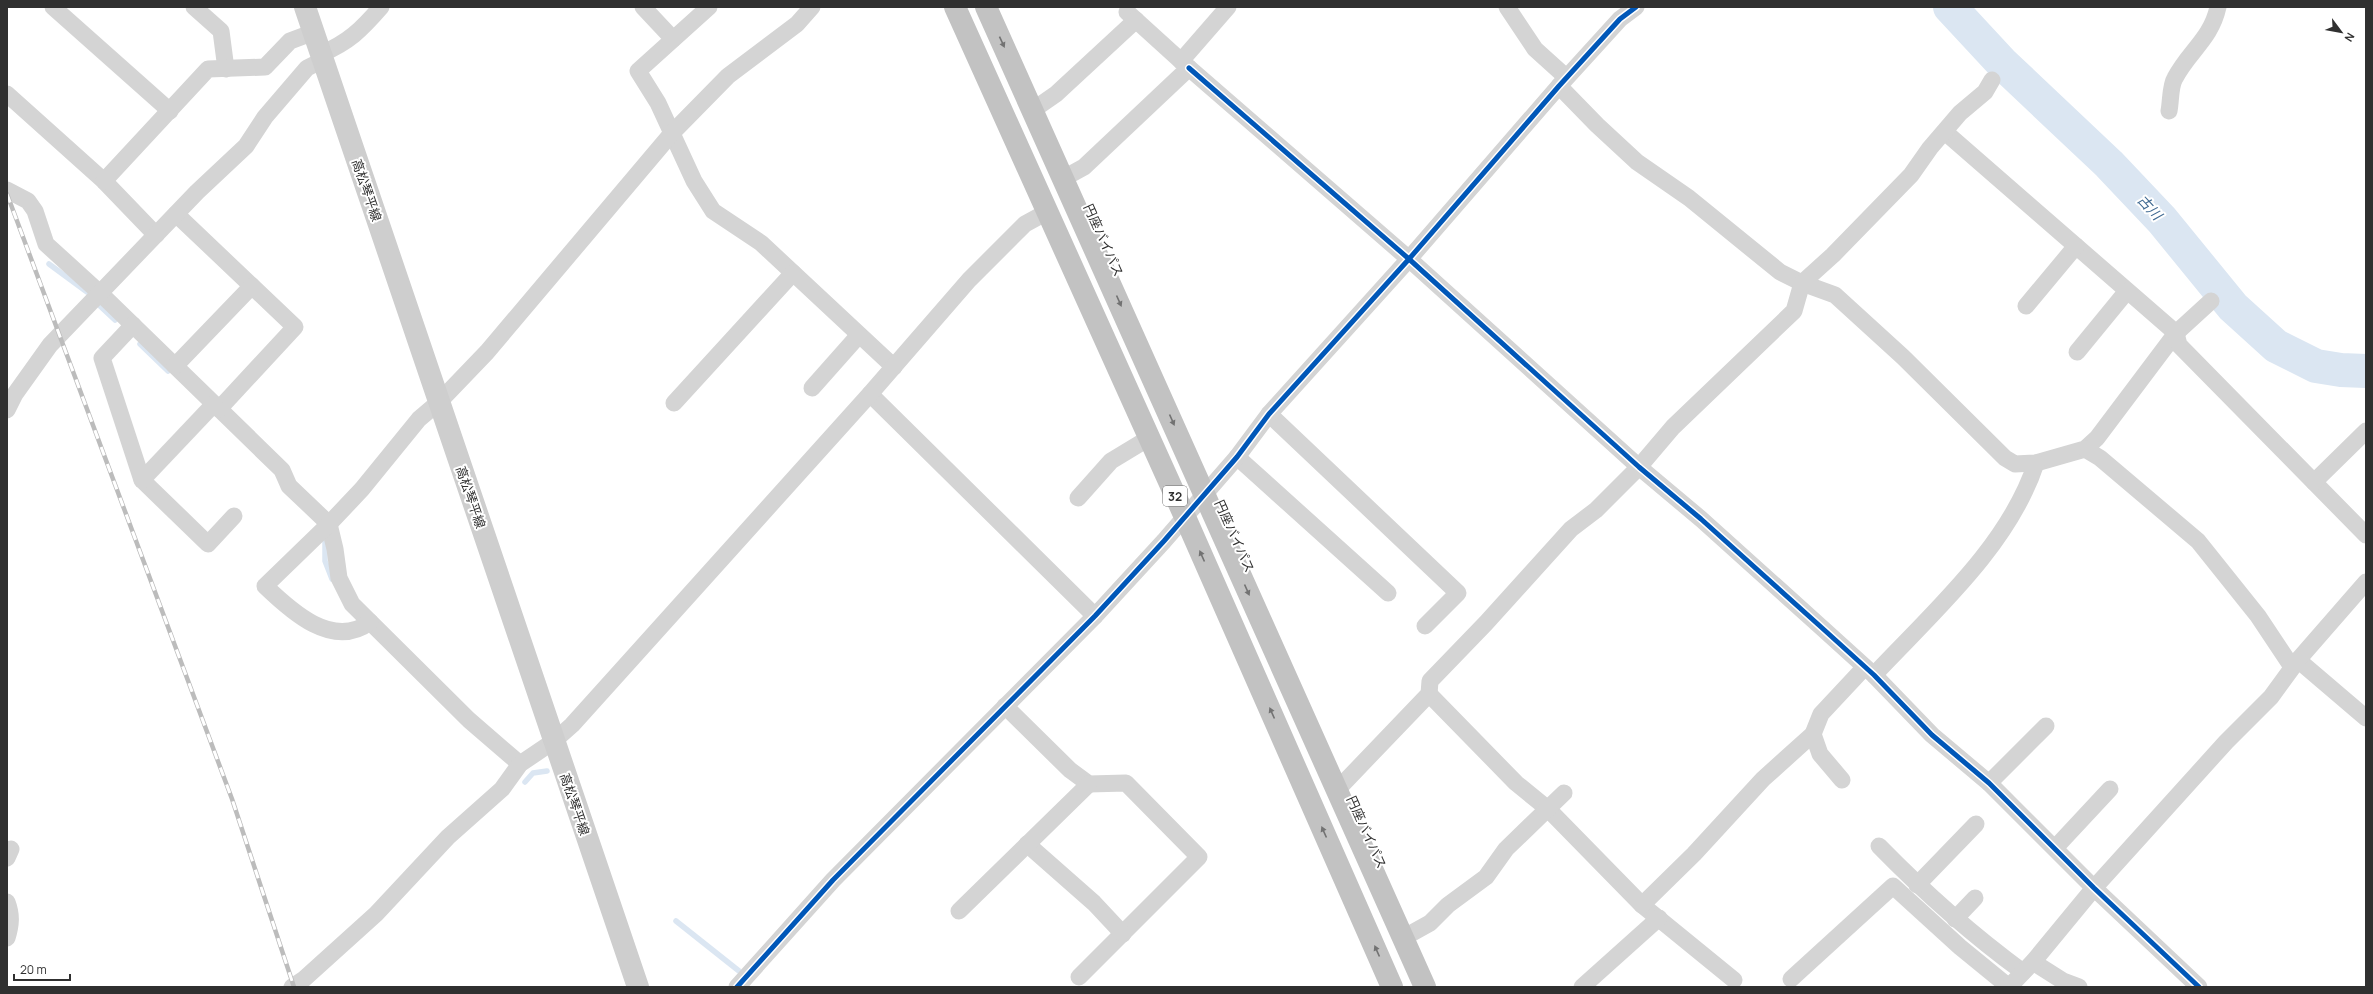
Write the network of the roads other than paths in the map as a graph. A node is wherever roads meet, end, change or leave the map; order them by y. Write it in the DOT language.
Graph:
graph roads {
  1 [pos="53,7"];
  2 [pos="194,7"];
  3 [pos="305,7"];
  4 [pos="381,7"];
  5 [pos="642,7"];
  6 [pos="708,7"];
  7 [pos="812,7"];
  8 [pos="955,7"];
  9 [pos="986,7"];
  10 [pos="1228,7"];
  11 [pos="1507,7"];
  12 [pos="1636,7"];
  13 [pos="2218,7"];
  14 [pos="314,32"];
  15 [pos="673,39"];
  16 [pos="322,57"];
  17 [pos="1185,65"];
  18 [pos="226,69"];
  19 [pos="1992,80"];
  20 [pos="1563,82"];
  21 [pos="7,94"];
  22 [pos="1033,110"];
  23 [pos="170,111"];
  24 [pos="2169,111"];
  25 [pos="1945,132"];
  26 [pos="672,133"];
  27 [pos="1064,178"];
  28 [pos="104,181"];
  29 [pos="7,190"];
  30 [pos="1048,212"];
  31 [pos="176,214"];
  32 [pos="156,235"];
  33 [pos="2076,246"];
  34 [pos="1409,258"];
  35 [pos="793,273"];
  36 [pos="1802,283"];
  37 [pos="252,286"];
  38 [pos="2127,291"];
  39 [pos="101,294"];
  40 [pos="2211,301"];
  41 [pos="2026,306"];
  42 [pos="133,325"];
  43 [pos="2176,333"];
  44 [pos="859,335"];
  45 [pos="2077,352"];
  46 [pos="175,366"];
  47 [pos="894,367"];
  48 [pos="812,388"];
  49 [pos="870,394"];
  50 [pos="439,402"];
  51 [pos="674,403"];
  52 [pos="216,406"];
  53 [pos="7,410"];
  54 [pos="1269,414"];
  55 [pos="2366,431"];
  56 [pos="1148,438"];
  57 [pos="2085,449"];
  58 [pos="1237,457"];
  59 [pos="2036,463"];
  60 [pos="1639,467"];
  61 [pos="142,480"];
  62 [pos="2314,482"];
  63 [pos="1205,494"];
  64 [pos="1078,498"];
  65 [pos="234,516"];
  66 [pos="1185,517"];
  67 [pos="329,524"];
  68 [pos="2366,536"];
  69 [pos="2366,582"];
  70 [pos="1388,593"];
  71 [pos="1095,616"];
  72 [pos="370,622"];
  73 [pos="1426,626"];
  74 [pos="2295,663"];
  75 [pos="1869,672"];
  76 [pos="1428,694"];
  77 [pos="1004,706"];
  78 [pos="2366,718"];
  79 [pos="2046,726"];
  80 [pos="1813,734"];
  81 [pos="554,741"];
  82 [pos="520,764"];
  83 [pos="1842,780"];
  84 [pos="1989,783"];
  85 [pos="1089,784"];
  86 [pos="2110,789"];
  87 [pos="1336,792"];
  88 [pos="1564,793"];
  89 [pos="1548,810"];
  90 [pos="1976,824"];
  91 [pos="1027,844"];
  92 [pos="1879,846"];
  93 [pos="2055,848"];
  94 [pos="1917,885"];
  95 [pos="2094,888"];
  96 [pos="1975,898"];
  97 [pos="7,902"];
  98 [pos="1642,905"];
  99 [pos="959,911"];
  100 [pos="1659,918"];
  101 [pos="1955,919"];
  102 [pos="1123,934"];
  103 [pos="7,938"];
  104 [pos="1403,938"];
  105 [pos="2028,967"];
  106 [pos="1079,977"];
  107 [pos="1791,979"];
  108 [pos="1734,980"];
  109 [pos="301,984"];
  110 [pos="638,987"];
  111 [pos="737,987"];
  112 [pos="1392,987"];
  113 [pos="1425,987"];
  114 [pos="1582,987"];
  115 [pos="2009,987"];
  116 [pos="2079,987"];
  117 [pos="2199,987"];
  1 -- 23 [label="street"];
  2 -- 18 [label="street"];
  3 -- 14 [label="main road, 高松琴平線"];
  4 -- 16 [label="street"];
  5 -- 15 [label="street"];
  6 -- 15 [label="street"];
  7 -- 26 [label="street"];
  8 -- 30 [label="highway, 32"];
  9 -- 22 [label="highway, 円座バイパス / 32, one-way"];
  10 -- 17 [label="street"];
  11 -- 20 [label="street"];
  12 -- 20 [label="street"];
  13 -- 24 [label="street"];
  14 -- 16 [label="main road, 高松琴平線"];
  14 -- 18 [label="street"];
  15 -- 26 [label="street"];
  16 -- 31 [label="street"];
  16 -- 50 [label="main road, 高松琴平線"];
  17 -- 22 [label="street"];
  17 -- 27 [label="street"];
  17 -- 34 [label="street"];
  18 -- 23 [label="street"];
  19 -- 25 [label="street"];
  20 -- 34 [label="street"];
  20 -- 36 [label="street"];
  21 -- 28 [label="street"];
  22 -- 27 [label="highway, 円座バイパス / 32"];
  23 -- 28 [label="street"];
  25 -- 33 [label="street"];
  25 -- 36 [label="street"];
  26 -- 35 [label="street"];
  26 -- 50 [label="street"];
  27 -- 30 [label="highway"];
  27 -- 63 [label="highway, 円座バイパス / 32, one-way"];
  28 -- 32 [label="street"];
  29 -- 39 [label="street"];
  30 -- 47 [label="street"];
  30 -- 56 [label="highway, 32"];
  31 -- 32 [label="street"];
  31 -- 37 [label="street"];
  32 -- 39 [label="street"];
  33 -- 38 [label="street"];
  33 -- 41 [label="street"];
  34 -- 54 [label="street"];
  34 -- 60 [label="street"];
  35 -- 44 [label="street"];
  35 -- 51 [label="street"];
  36 -- 59 [label="street"];
  36 -- 60 [label="street"];
  37 -- 46 [label="street"];
  37 -- 52 [label="street"];
  38 -- 43 [label="street"];
  38 -- 45 [label="street"];
  39 -- 42 [label="street"];
  39 -- 53 [label="street"];
  40 -- 43 [label="street"];
  42 -- 46 [label="street"];
  42 -- 61 [label="street"];
  43 -- 57 [label="street"];
  43 -- 62 [label="street"];
  44 -- 47 [label="street"];
  44 -- 48 [label="street"];
  46 -- 52 [label="street"];
  47 -- 49 [label="street"];
  49 -- 71 [label="street"];
  49 -- 81 [label="street"];
  50 -- 67 [label="street"];
  50 -- 81 [label="main road, 高松琴平線"];
  52 -- 61 [label="street"];
  52 -- 67 [label="street"];
  54 -- 58 [label="street"];
  54 -- 73 [label="street"];
  55 -- 62 [label="street"];
  56 -- 64 [label="street"];
  56 -- 66 [label="highway, 32"];
  57 -- 59 [label="street"];
  57 -- 74 [label="street"];
  58 -- 63 [label="street"];
  58 -- 70 [label="street"];
  59 -- 75 [label="street"];
  60 -- 75 [label="street"];
  60 -- 76 [label="street"];
  61 -- 65 [label="street"];
  62 -- 68 [label="street"];
  63 -- 66 [label="street"];
  63 -- 87 [label="highway, 円座バイパス / 32, one-way"];
  66 -- 71 [label="street"];
  112 -- 66 [label="highway, 32, one-way"];
  67 -- 72 [label="street"];
  67 -- 72 [label="street"];
  69 -- 74 [label="street"];
  71 -- 77 [label="street"];
  72 -- 82 [label="street"];
  74 -- 78 [label="street"];
  74 -- 95 [label="street"];
  75 -- 80 [label="street"];
  75 -- 84 [label="street"];
  76 -- 87 [label="street"];
  76 -- 89 [label="street"];
  77 -- 85 [label="street"];
  77 -- 111 [label="street"];
  79 -- 84 [label="street"];
  80 -- 83 [label="street"];
  80 -- 98 [label="street"];
  81 -- 82 [label="street"];
  81 -- 110 [label="main road, 高松琴平線"];
  82 -- 109 [label="street"];
  84 -- 93 [label="street"];
  85 -- 91 [label="street"];
  85 -- 102 [label="street"];
  86 -- 93 [label="street"];
  87 -- 104 [label="highway, 円座バイパス / 32"];
  88 -- 89 [label="street"];
  89 -- 98 [label="street"];
  89 -- 104 [label="street"];
  90 -- 94 [label="street"];
  91 -- 99 [label="street"];
  91 -- 102 [label="street"];
  92 -- 94 [label="street"];
  93 -- 95 [label="street"];
  94 -- 101 [label="street"];
  95 -- 105 [label="street"];
  95 -- 117 [label="street"];
  96 -- 101 [label="street"];
  97 -- 103 [label="street"];
  98 -- 100 [label="street"];
  100 -- 108 [label="street"];
  100 -- 114 [label="street"];
  101 -- 105 [label="street"];
  102 -- 106 [label="street"];
  104 -- 113 [label="highway, 円座バイパス / 32"];
  105 -- 115 [label="street"];
  105 -- 116 [label="street"];
  107 -- 115 [label="street"];
}
